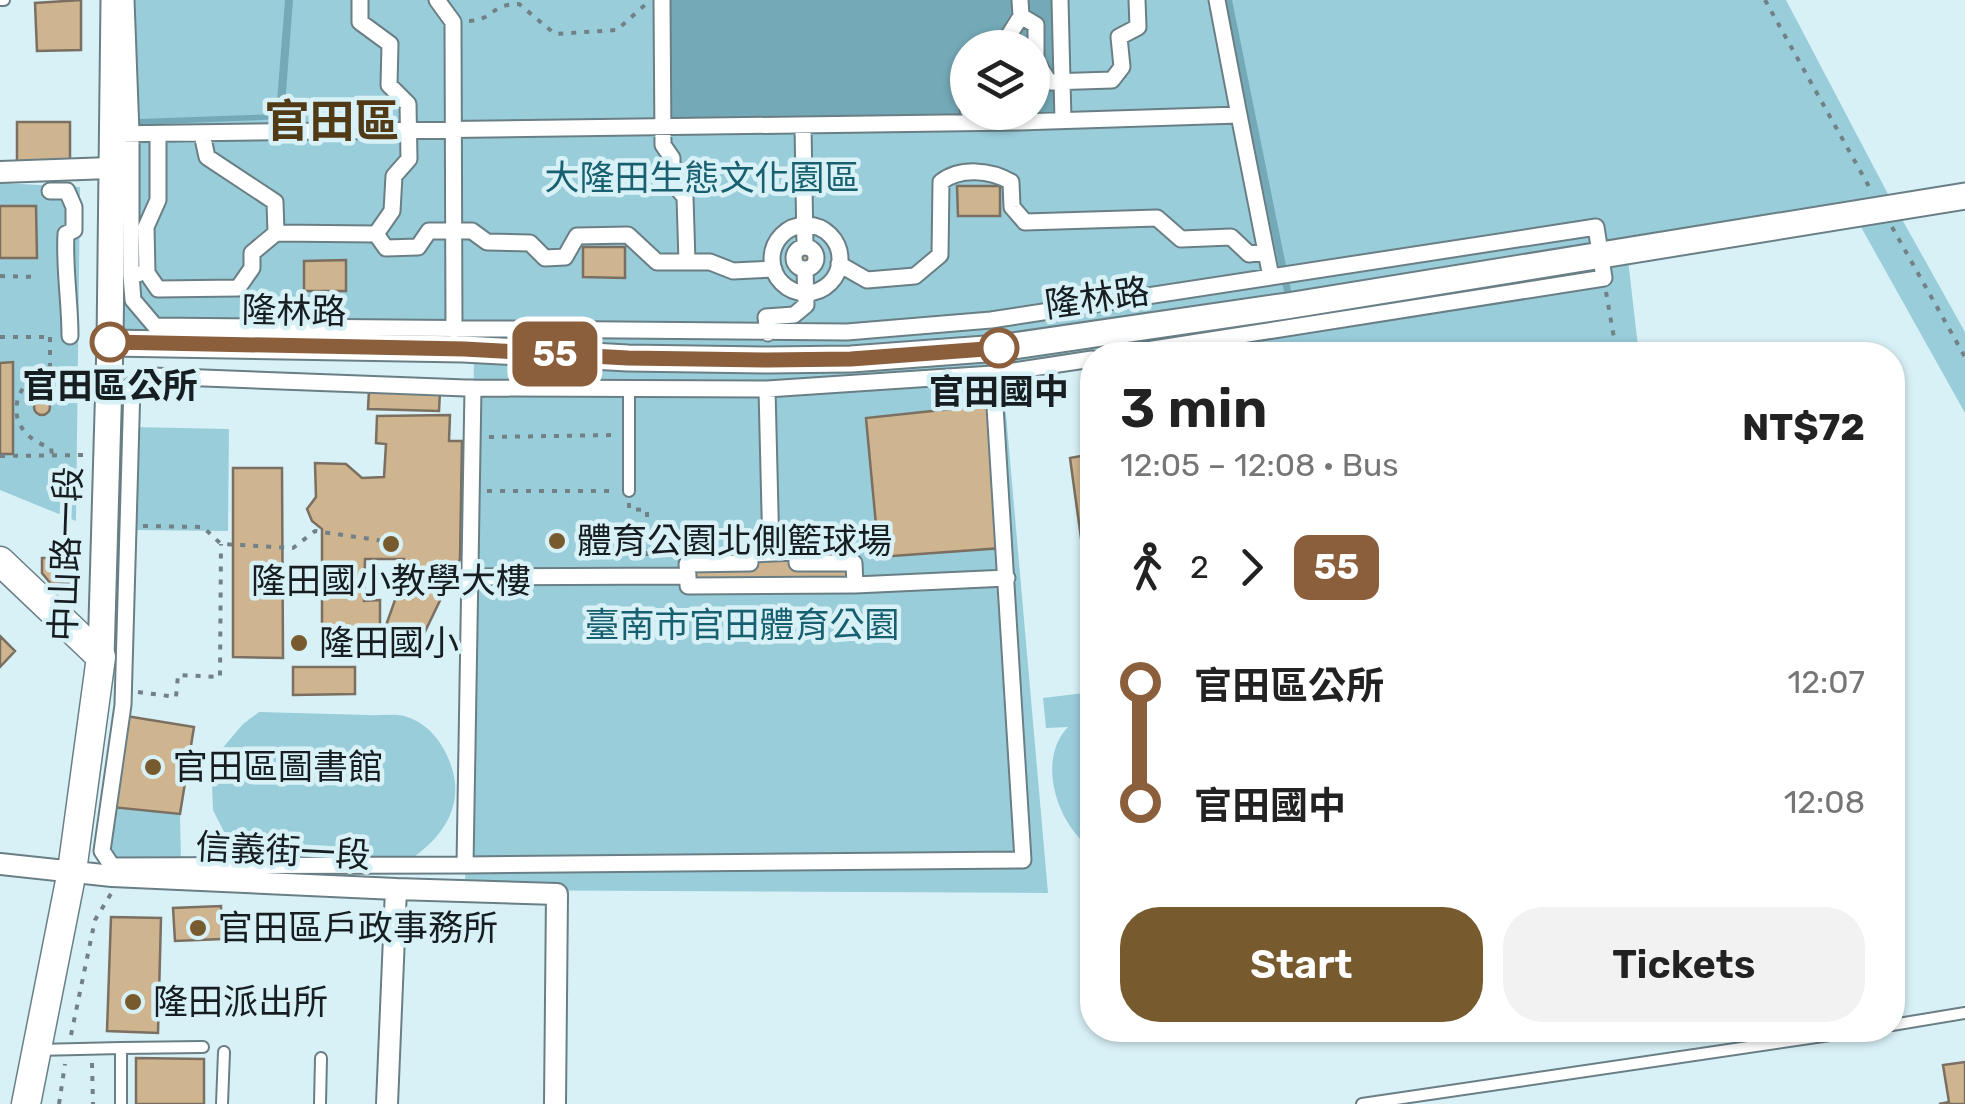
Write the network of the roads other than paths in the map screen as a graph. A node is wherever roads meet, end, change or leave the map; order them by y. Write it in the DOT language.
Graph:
graph roads {
  1 [pos="114,0"];
  2 [pos="126,0"];
  3 [pos="360,0"];
  4 [pos="437,0"];
  5 [pos="662,0"];
  6 [pos="1060,0"];
  7 [pos="1137,0"];
  8 [pos="1217,0"];
  9 [pos="1020,8"];
  10 [pos="1062,81"];
  11 [pos="1238,115"];
  12 [pos="950,116"];
  13 [pos="1050,119"];
  14 [pos="1063,120"];
  15 [pos="803,125"];
  16 [pos="663,126"];
  17 [pos="409,130"];
  18 [pos="454,130"];
  19 [pos="121,134"];
  20 [pos="158,134"];
  21 [pos="202,134"];
  22 [pos="110,168"];
  23 [pos="0,172"];
  24 [pos="50,192"];
  25 [pos="1965,196"];
  26 [pos="804,225"];
  27 [pos="455,231"];
  28 [pos="276,233"];
  29 [pos="376,234"];
  30 [pos="1265,252"];
  31 [pos="687,262"];
  32 [pos="839,264"];
  33 [pos="1602,266"];
  34 [pos="774,269"];
  35 [pos="139,274"];
  36 [pos="1271,278"];
  37 [pos="806,292"];
  38 [pos="454,330"];
  39 [pos="768,333"];
  40 [pos="70,336"];
  41 [pos="110,342"];
  42 [pos="1187,342"];
  43 [pos="1080,361"];
  44 [pos="994,374"];
  45 [pos="473,388"];
  46 [pos="768,388"];
  47 [pos="629,390"];
  48 [pos="629,491"];
  49 [pos="771,554"];
  50 [pos="0,560"];
  51 [pos="688,576"];
  52 [pos="470,577"];
  53 [pos="1007,578"];
  54 [pos="855,584"];
  55 [pos="100,657"];
  56 [pos="0,864"];
  57 [pos="464,865"];
  58 [pos="72,871"];
  59 [pos="396,889"];
  60 [pos="1965,1013"];
  61 [pos="1905,1023"];
  62 [pos="1783,1042"];
  63 [pos="204,1047"];
  64 [pos="120,1048"];
  65 [pos="34,1050"];
  66 [pos="224,1052"];
  67 [pos="321,1058"];
  68 [pos="26,1104"];
  69 [pos="121,1104"];
  70 [pos="222,1104"];
  71 [pos="320,1104"];
  72 [pos="387,1104"];
  73 [pos="555,1104"];
  74 [pos="1362,1104"];
  1 -- 19 [label="street, 中山路一段"];
  2 -- 19 [label="street"];
  3 -- 17 [label="street"];
  4 -- 18 [label="street"];
  5 -- 16 [label="street"];
  6 -- 10 [label="street"];
  7 -- 10 [label="street"];
  8 -- 11 [label="street"];
  9 -- 10 [label="street"];
  10 -- 14 [label="street"];
  11 -- 14 [label="street"];
  11 -- 30 [label="street"];
  12 -- 15 [label="street"];
  13 -- 14 [label="street"];
  15 -- 16 [label="street"];
  15 -- 26 [label="street"];
  16 -- 18 [label="street"];
  16 -- 31 [label="street"];
  17 -- 18 [label="street"];
  17 -- 21 [label="street"];
  17 -- 29 [label="street"];
  18 -- 27 [label="street"];
  19 -- 20 [label="street"];
  19 -- 22 [label="street, 中山路一段"];
  19 -- 35 [label="street"];
  20 -- 21 [label="street"];
  20 -- 35 [label="street"];
  21 -- 28 [label="street"];
  22 -- 23 [label="street"];
  22 -- 41 [label="street, 中山路一段"];
  24 -- 40 [label="street"];
  25 -- 33 [label="street, 隆林路"];
  26 -- 32 [label="street"];
  26 -- 34 [label="street"];
  26 -- 37 [label="street"];
  27 -- 29 [label="street"];
  27 -- 31 [label="street"];
  27 -- 38 [label="street"];
  28 -- 29 [label="street"];
  28 -- 35 [label="street"];
  30 -- 32 [label="street"];
  30 -- 36 [label="street"];
  31 -- 34 [label="street"];
  32 -- 37 [label="street"];
  33 -- 36 [label="street"];
  33 -- 41 [label="street, 隆林路"];
  33 -- 42 [label="street"];
  34 -- 37 [label="street"];
  35 -- 38 [label="street"];
  36 -- 39 [label="street"];
  37 -- 39 [label="street"];
  38 -- 39 [label="street"];
  41 -- 55 [label="street, 中山路一段"];
  43 -- 44 [label="street"];
  44 -- 46 [label="street"];
  44 -- 53 [label="street"];
  45 -- 47 [label="street"];
  45 -- 52 [label="street"];
  45 -- 57 [label="street"];
  46 -- 47 [label="street"];
  46 -- 49 [label="street"];
  47 -- 48 [label="lane"];
  49 -- 51 [label="street"];
  49 -- 54 [label="street"];
  50 -- 55 [label="main road"];
  51 -- 52 [label="street"];
  51 -- 54 [label="street"];
  52 -- 57 [label="street"];
  53 -- 54 [label="street"];
  53 -- 57 [label="street"];
  55 -- 58 [label="main road, 中山路一段"];
  56 -- 58 [label="street, 信義街一段"];
  58 -- 59 [label="street, 信義街一段"];
  58 -- 65 [label="main road, 中山路一段"];
  59 -- 72 [label="street, 信義街一段"];
  59 -- 73 [label="street"];
  60 -- 61 [label="lane"];
  62 -- 74 [label="lane"];
  63 -- 64 [label="lane"];
  64 -- 65 [label="lane"];
  64 -- 69 [label="lane"];
  65 -- 68 [label="main road, 中山路一段"];
  66 -- 70 [label="lane"];
  67 -- 71 [label="lane"];
}
